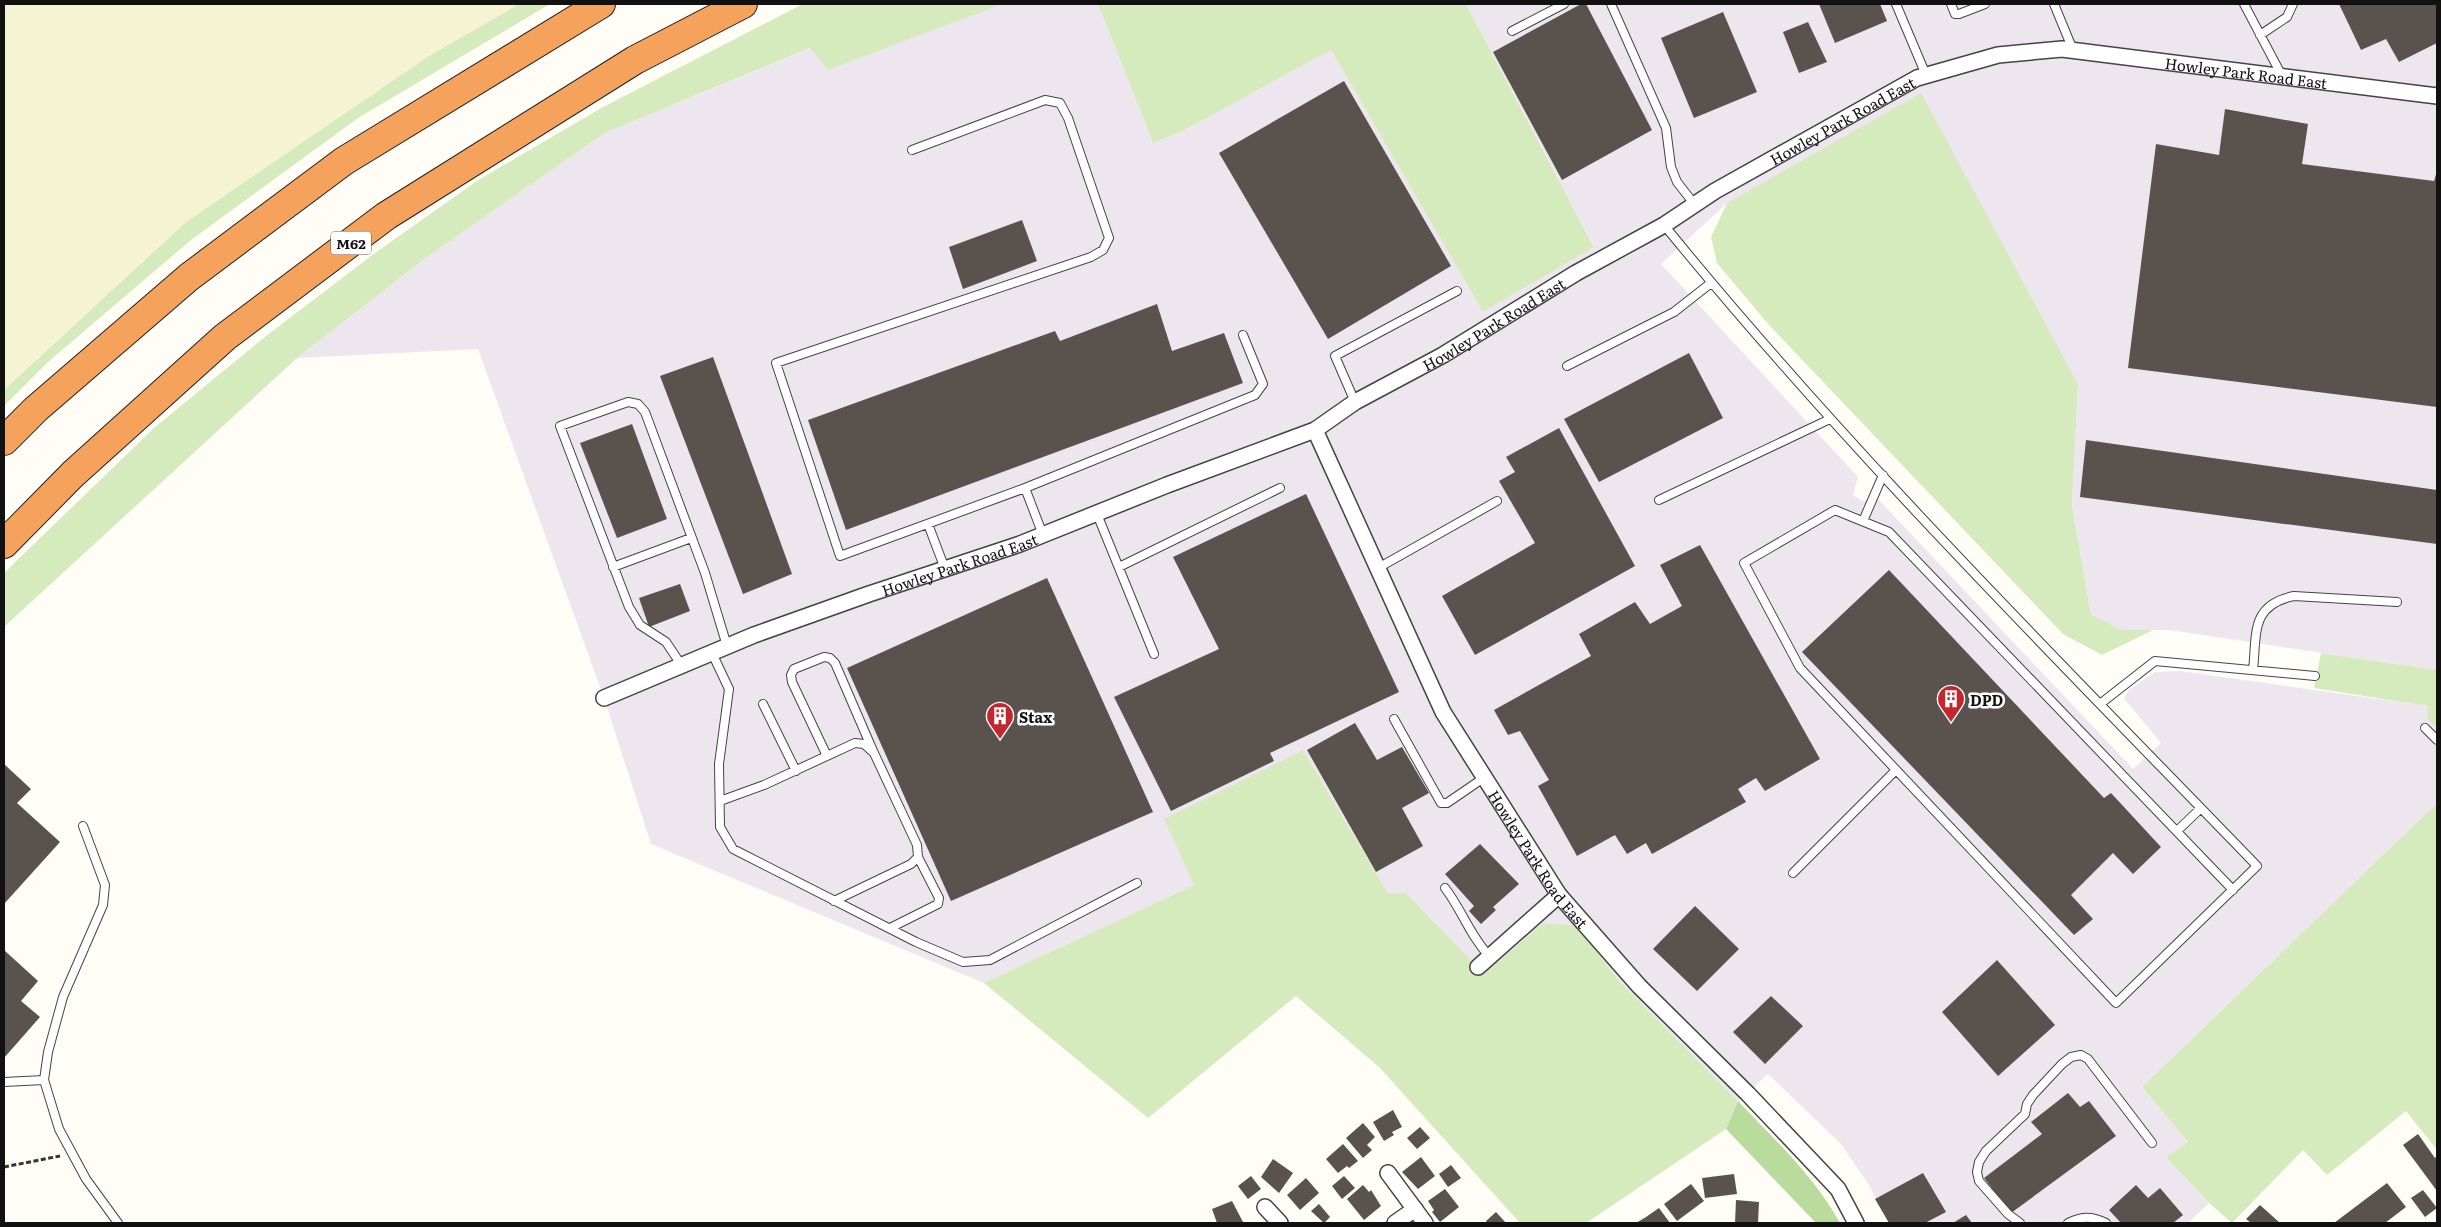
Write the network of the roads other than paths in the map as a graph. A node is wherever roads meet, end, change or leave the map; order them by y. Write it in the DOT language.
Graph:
graph roads {
  1 [pos="601,4"];
  2 [pos="743,4"];
  3 [pos="1564,4"];
  4 [pos="1611,4"];
  5 [pos="1896,4"];
  6 [pos="1951,4"];
  7 [pos="1985,4"];
  8 [pos="2054,4"];
  9 [pos="2244,4"];
  10 [pos="2292,4"];
  11 [pos="1512,31"];
  12 [pos="2260,35"];
  13 [pos="2073,50"];
  14 [pos="1926,75"];
  15 [pos="2282,76"];
  16 [pos="2437,96"];
  17 [pos="912,150"];
  18 [pos="1695,205"];
  19 [pos="1664,225"];
  20 [pos="1711,283"];
  21 [pos="1457,291"];
  22 [pos="1243,335"];
  23 [pos="1567,366"];
  24 [pos="1355,402"];
  25 [pos="1830,419"];
  26 [pos="1315,430"];
  27 [pos="4,442"];
  28 [pos="1883,474"];
  29 [pos="1025,488"];
  30 [pos="1280,488"];
  31 [pos="1659,500"];
  32 [pos="1497,501"];
  33 [pos="1097,514"];
  34 [pos="1863,521"];
  35 [pos="928,524"];
  36 [pos="1043,535"];
  37 [pos="691,538"];
  38 [pos="4,544"];
  39 [pos="1119,566"];
  40 [pos="613,567"];
  41 [pos="1378,568"];
  42 [pos="945,569"];
  43 [pos="2396,602"];
  44 [pos="727,646"];
  45 [pos="712,653"];
  46 [pos="1154,654"];
  47 [pos="682,666"];
  48 [pos="2253,670"];
  49 [pos="2315,676"];
  50 [pos="604,698"];
  51 [pos="763,704"];
  52 [pos="2100,704"];
  53 [pos="1394,718"];
  54 [pos="2425,728"];
  55 [pos="2437,740"];
  56 [pos="874,753"];
  57 [pos="827,756"];
  58 [pos="1896,770"];
  59 [pos="796,771"];
  60 [pos="1485,777"];
  61 [pos="720,801"];
  62 [pos="2201,808"];
  63 [pos="83,826"];
  64 [pos="2177,831"];
  65 [pos="918,856"];
  66 [pos="1793,873"];
  67 [pos="1137,883"];
  68 [pos="1445,888"];
  69 [pos="2233,890"];
  70 [pos="1559,895"];
  71 [pos="834,901"];
  72 [pos="890,928"];
  73 [pos="1490,957"];
  74 [pos="1478,967"];
  75 [pos="44,1080"];
  76 [pos="4,1082"];
  77 [pos="2152,1143"];
  78 [pos="1388,1173"];
  79 [pos="1265,1207"];
  80 [pos="1415,1209"];
  81 [pos="118,1223"];
  82 [pos="1280,1223"];
  83 [pos="1395,1223"];
  84 [pos="1425,1223"];
  85 [pos="1856,1223"];
  86 [pos="2020,1223"];
  87 [pos="2068,1223"];
  88 [pos="2106,1223"];
  1 -- 27 [label="highway"];
  2 -- 38 [label="highway, M62"];
  3 -- 11 [label="lane"];
  4 -- 18 [label="lane"];
  5 -- 14 [label="lane"];
  6 -- 7 [label="lane"];
  8 -- 13 [label="lane"];
  9 -- 12 [label="lane"];
  10 -- 12 [label="lane"];
  12 -- 15 [label="lane"];
  13 -- 14 [label="street, Howley Park Road East"];
  13 -- 15 [label="street, Howley Park Road East"];
  14 -- 18 [label="street, Howley Park Road East"];
  15 -- 16 [label="street, Howley Park Road East"];
  17 -- 35 [label="lane"];
  18 -- 19 [label="street, Howley Park Road East"];
  19 -- 20 [label="lane"];
  19 -- 24 [label="street, Howley Park Road East"];
  20 -- 23 [label="lane"];
  20 -- 25 [label="lane"];
  21 -- 24 [label="lane"];
  22 -- 29 [label="lane"];
  24 -- 26 [label="street, Howley Park Road East"];
  25 -- 28 [label="lane"];
  25 -- 31 [label="lane"];
  26 -- 33 [label="street, Howley Park Road East"];
  26 -- 41 [label="street, Howley Park Road East"];
  28 -- 34 [label="lane"];
  28 -- 52 [label="lane"];
  29 -- 35 [label="lane"];
  29 -- 36 [label="lane"];
  30 -- 39 [label="lane"];
  32 -- 41 [label="lane"];
  33 -- 36 [label="street, Howley Park Road East"];
  33 -- 39 [label="lane"];
  34 -- 58 [label="lane"];
  34 -- 64 [label="lane"];
  35 -- 42 [label="lane"];
  36 -- 42 [label="street, Howley Park Road East"];
  37 -- 40 [label="lane"];
  37 -- 40 [label="lane"];
  37 -- 44 [label="lane"];
  39 -- 46 [label="lane"];
  40 -- 47 [label="lane"];
  41 -- 60 [label="street, Howley Park Road East"];
  42 -- 44 [label="street, Howley Park Road East"];
  43 -- 48 [label="lane"];
  44 -- 45 [label="street, Howley Park Road East"];
  45 -- 47 [label="street, Howley Park Road East"];
  45 -- 61 [label="lane"];
  47 -- 50 [label="street, Howley Park Road East"];
  48 -- 49 [label="lane"];
  48 -- 52 [label="lane"];
  51 -- 59 [label="lane"];
  52 -- 62 [label="lane"];
  53 -- 60 [label="lane"];
  54 -- 55 [label="lane"];
  56 -- 57 [label="lane"];
  56 -- 57 [label="lane"];
  56 -- 65 [label="lane"];
  57 -- 59 [label="lane"];
  58 -- 66 [label="lane"];
  58 -- 69 [label="lane"];
  59 -- 61 [label="lane"];
  60 -- 70 [label="street, Howley Park Road East"];
  61 -- 71 [label="lane"];
  62 -- 64 [label="lane"];
  62 -- 69 [label="lane"];
  63 -- 75 [label="lane"];
  64 -- 69 [label="lane"];
  65 -- 71 [label="lane"];
  65 -- 72 [label="lane"];
  67 -- 72 [label="lane"];
  68 -- 73 [label="lane"];
  70 -- 73 [label="street"];
  70 -- 85 [label="street, Howley Park Road East"];
  71 -- 72 [label="lane"];
  73 -- 74 [label="street"];
  75 -- 76 [label="lane"];
  75 -- 81 [label="lane"];
  77 -- 86 [label="lane"];
  78 -- 80 [label="street"];
  79 -- 82 [label="street"];
  80 -- 83 [label="street"];
  80 -- 84 [label="street"];
  87 -- 88 [label="lane"];
}
